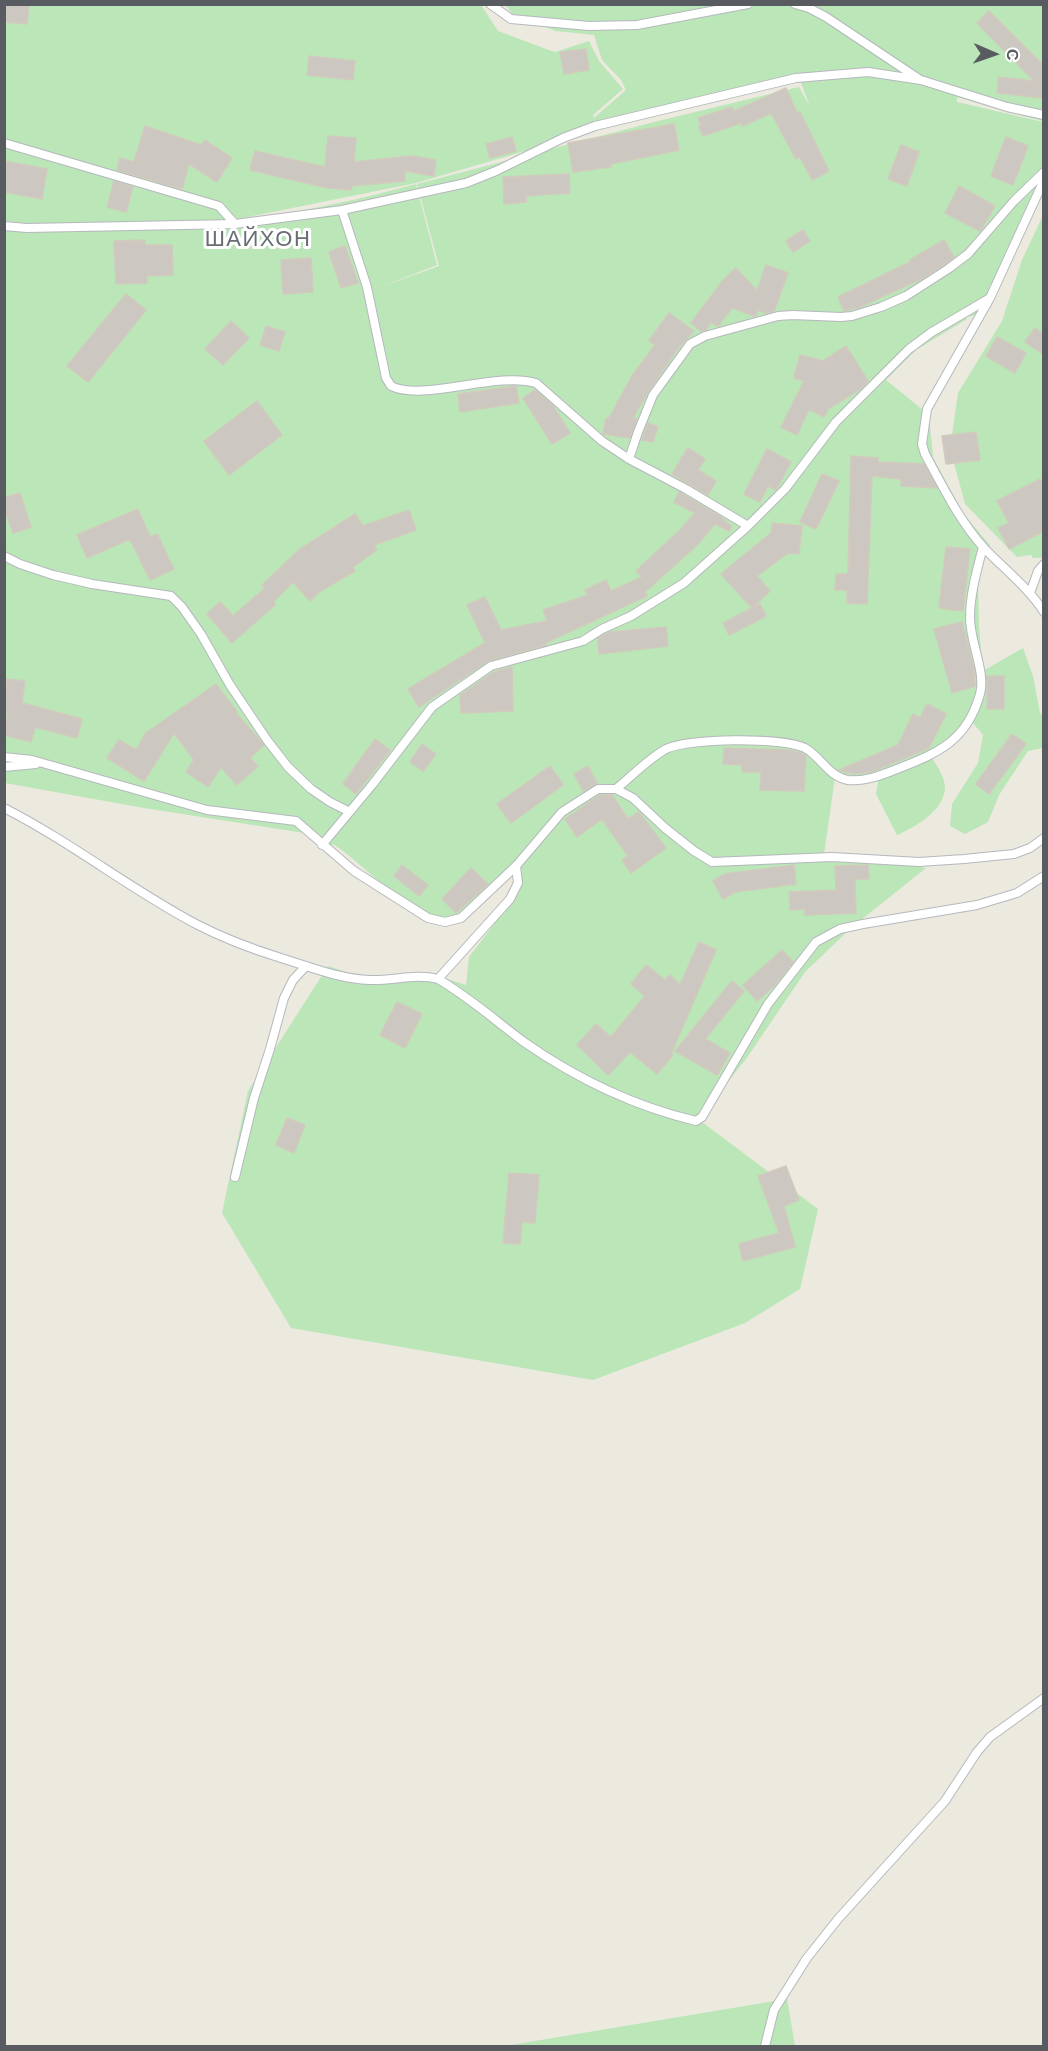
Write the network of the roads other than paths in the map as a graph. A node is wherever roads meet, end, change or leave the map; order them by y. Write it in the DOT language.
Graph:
graph roads {
  1 [pos="490,4"];
  2 [pos="748,4"];
  3 [pos="795,4"];
  4 [pos="921,80"];
  5 [pos="1044,115"];
  6 [pos="4,143"];
  7 [pos="1044,172"];
  8 [pos="1044,180"];
  9 [pos="342,210"];
  10 [pos="235,224"];
  11 [pos="4,226"];
  12 [pos="990,298"];
  13 [pos="629,459"];
  14 [pos="748,526"];
  15 [pos="983,547"];
  16 [pos="4,556"];
  17 [pos="1044,564"];
  18 [pos="1030,593"];
  19 [pos="1044,612"];
  20 [pos="4,757"];
  21 [pos="40,763"];
  22 [pos="4,767"];
  23 [pos="616,789"];
  24 [pos="4,808"];
  25 [pos="348,811"];
  26 [pos="1044,838"];
  27 [pos="322,845"];
  28 [pos="516,866"];
  29 [pos="1044,876"];
  30 [pos="306,966"];
  31 [pos="438,980"];
  32 [pos="235,1177"];
  33 [pos="1044,1698"];
  34 [pos="765,2046"];
  1 -- 2 [label="lane"];
  3 -- 4 [label="lane"];
  4 -- 5 [label="lane"];
  4 -- 9 [label="lane"];
  6 -- 10 [label="lane"];
  7 -- 13 [label="lane"];
  8 -- 12 [label="lane"];
  9 -- 10 [label="lane"];
  9 -- 13 [label="lane"];
  10 -- 11 [label="lane"];
  12 -- 14 [label="lane"];
  12 -- 15 [label="lane"];
  13 -- 14 [label="lane"];
  14 -- 25 [label="lane"];
  15 -- 18 [label="lane"];
  15 -- 23 [label="lane"];
  16 -- 25 [label="lane"];
  17 -- 18 [label="lane"];
  18 -- 19 [label="lane"];
  20 -- 21 [label="lane"];
  21 -- 22 [label="lane"];
  21 -- 27 [label="lane"];
  23 -- 26 [label="lane"];
  23 -- 28 [label="lane"];
  24 -- 30 [label="lane"];
  25 -- 27 [label="lane"];
  27 -- 28 [label="lane"];
  28 -- 31 [label="lane"];
  29 -- 31 [label="lane"];
  30 -- 31 [label="lane"];
  30 -- 32 [label="lane"];
  33 -- 34 [label="lane"];
}
